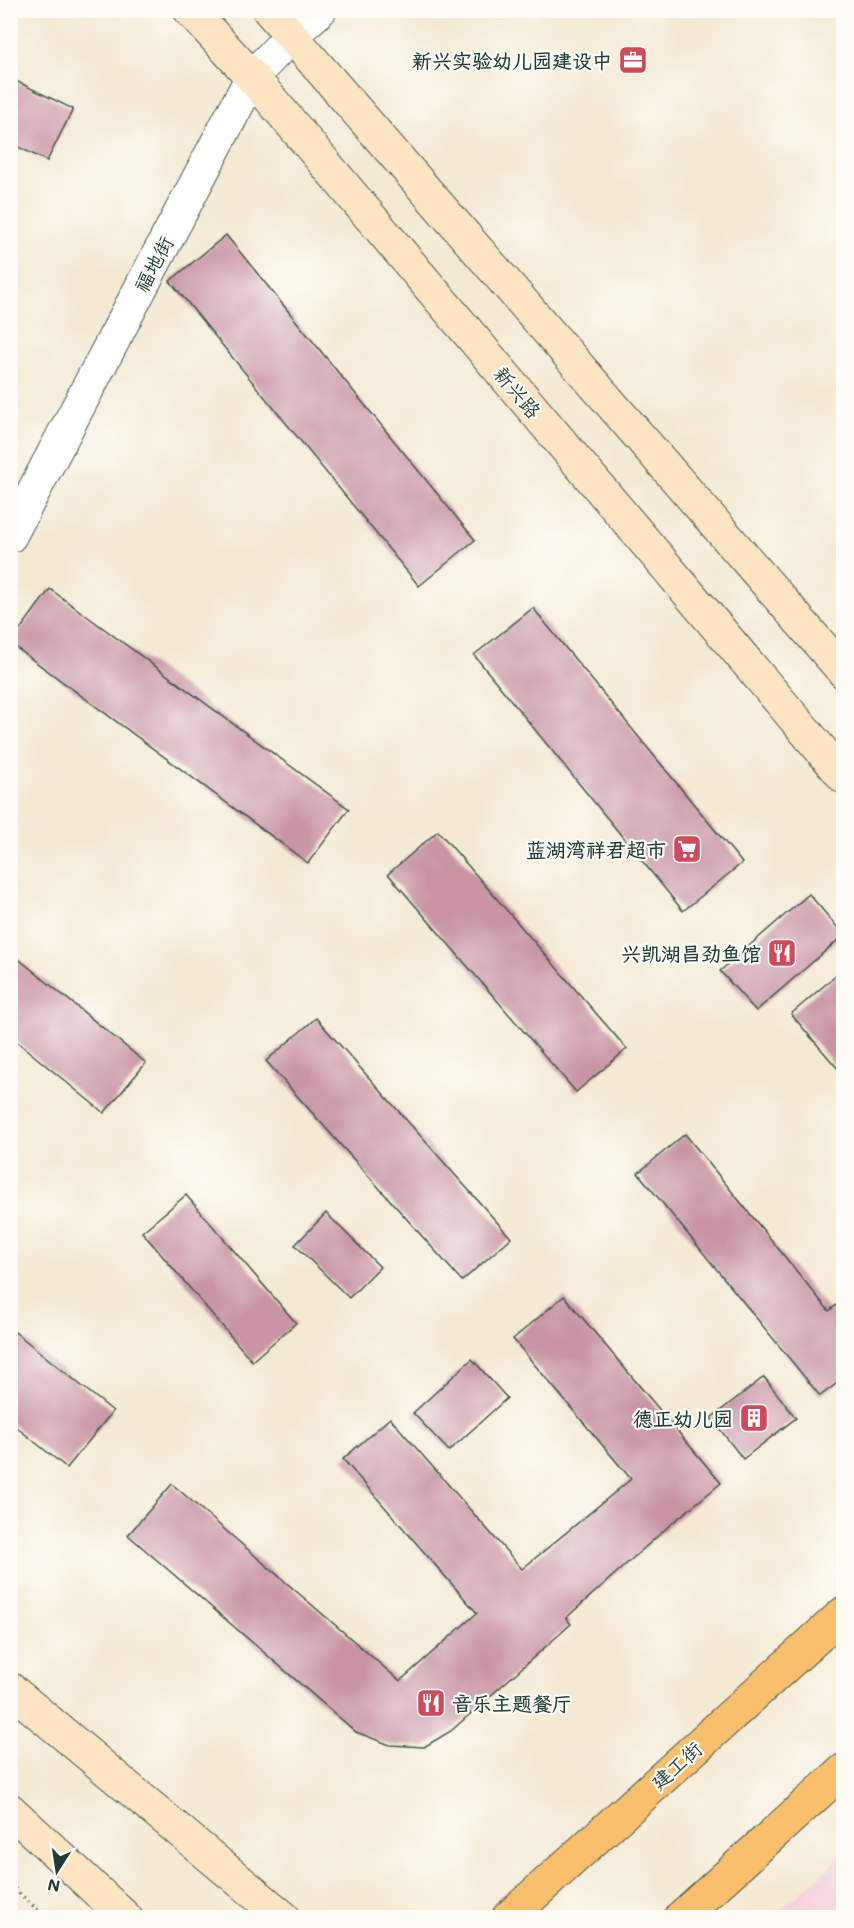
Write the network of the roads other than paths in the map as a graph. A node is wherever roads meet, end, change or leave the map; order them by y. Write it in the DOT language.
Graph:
graph roads {
  1 [pos="190,10"];
  2 [pos="269,10"];
  3 [pos="320,10"];
  4 [pos="292,35"];
  5 [pos="252,77"];
  6 [pos="10,536"];
  7 [pos="843,672"];
  8 [pos="843,777"];
  9 [pos="843,1613"];
  10 [pos="10,1689"];
  11 [pos="843,1770"];
  12 [pos="10,1810"];
  13 [pos="126,1917"];
  14 [pos="284,1917"];
  15 [pos="508,1917"];
  16 [pos="680,1917"];
  1 -- 5 [label="main road, 新兴路"];
  2 -- 4 [label="main road"];
  3 -- 4 [label="street, 福地街"];
  4 -- 5 [label="street, 福地街"];
  4 -- 7 [label="main road"];
  5 -- 6 [label="street, 福地街"];
  5 -- 8 [label="main road, 新兴路"];
  9 -- 15 [label="main road, 建工街"];
  10 -- 14 [label="main road"];
  11 -- 16 [label="main road"];
  12 -- 13 [label="main road"];
}
